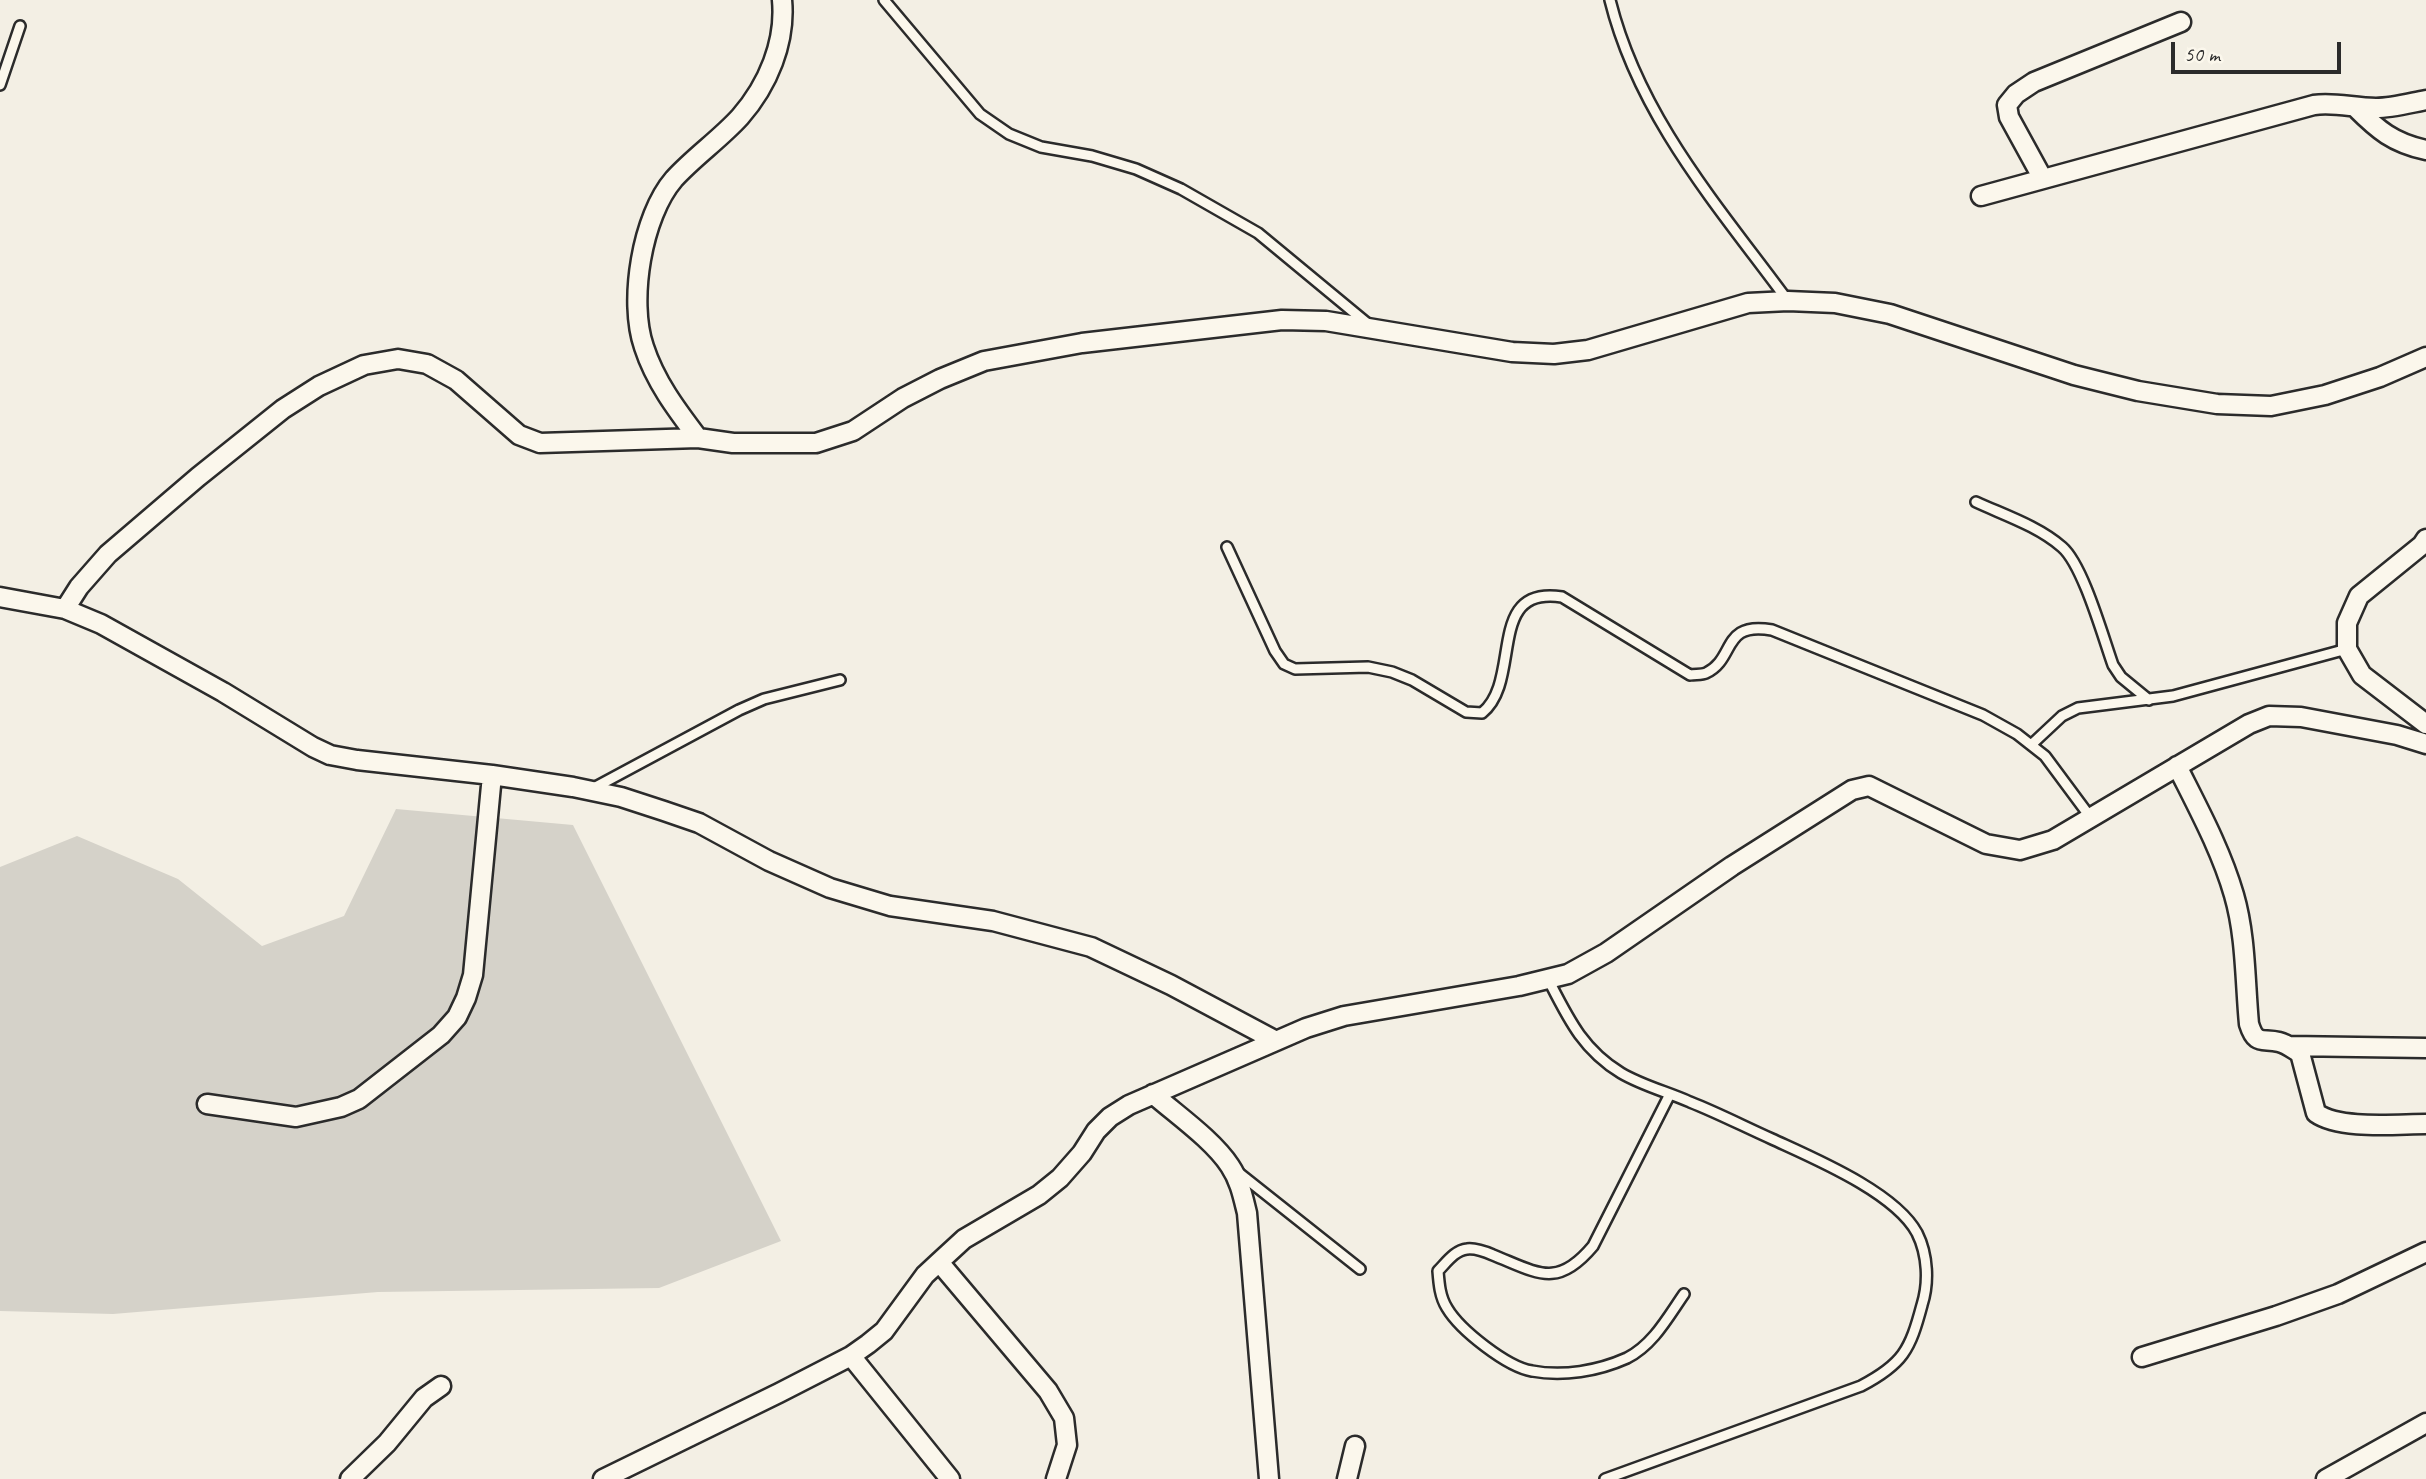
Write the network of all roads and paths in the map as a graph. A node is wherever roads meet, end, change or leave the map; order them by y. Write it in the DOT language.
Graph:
graph roads {
  1 [pos="782,0"];
  2 [pos="884,0"];
  3 [pos="1611,0"];
  4 [pos="2180,22"];
  5 [pos="20,26"];
  6 [pos="0,85"];
  7 [pos="2426,100"];
  8 [pos="2355,107"];
  9 [pos="2426,150"];
  10 [pos="2043,179"];
  11 [pos="1981,196"];
  12 [pos="1788,301"];
  13 [pos="1374,329"];
  14 [pos="2426,357"];
  15 [pos="698,438"];
  16 [pos="1976,502"];
  17 [pos="2426,539"];
  18 [pos="1227,547"];
  19 [pos="0,597"];
  20 [pos="65,609"];
  21 [pos="2347,649"];
  22 [pos="840,680"];
  23 [pos="2149,700"];
  24 [pos="2426,724"];
  25 [pos="2426,744"];
  26 [pos="2031,745"];
  27 [pos="2177,766"];
  28 [pos="492,775"];
  29 [pos="589,790"];
  30 [pos="2091,818"];
  31 [pos="1548,979"];
  32 [pos="1276,1041"];
  33 [pos="2289,1046"];
  34 [pos="2426,1048"];
  35 [pos="1153,1094"];
  36 [pos="1670,1094"];
  37 [pos="207,1104"];
  38 [pos="2426,1124"];
  39 [pos="1230,1165"];
  40 [pos="2426,1252"];
  41 [pos="939,1262"];
  42 [pos="1360,1269"];
  43 [pos="1684,1294"];
  44 [pos="851,1356"];
  45 [pos="2142,1357"];
  46 [pos="441,1386"];
  47 [pos="2426,1423"];
  48 [pos="1355,1446"];
  49 [pos="350,1479"];
  50 [pos="603,1479"];
  51 [pos="950,1479"];
  52 [pos="1056,1479"];
  53 [pos="1269,1479"];
  54 [pos="1347,1479"];
  55 [pos="1605,1479"];
  56 [pos="2326,1479"];
  1 -- 15 [label="street"];
  2 -- 13 [label="lane"];
  3 -- 12 [label="lane"];
  4 -- 10 [label="street"];
  5 -- 6 [label="lane"];
  7 -- 8 [label="street"];
  8 -- 9 [label="street"];
  8 -- 10 [label="street"];
  10 -- 11 [label="street"];
  12 -- 13 [label="street"];
  12 -- 14 [label="street"];
  13 -- 15 [label="street"];
  15 -- 20 [label="street"];
  16 -- 23 [label="lane"];
  17 -- 21 [label="street"];
  18 -- 26 [label="lane"];
  19 -- 20 [label="street"];
  20 -- 28 [label="street"];
  21 -- 23 [label="lane"];
  21 -- 24 [label="street"];
  22 -- 29 [label="lane"];
  23 -- 26 [label="lane"];
  25 -- 27 [label="street"];
  26 -- 30 [label="lane"];
  27 -- 30 [label="street"];
  27 -- 33 [label="street"];
  28 -- 29 [label="street"];
  28 -- 37 [label="street"];
  29 -- 32 [label="street"];
  30 -- 31 [label="street"];
  31 -- 32 [label="street"];
  31 -- 36 [label="lane"];
  32 -- 35 [label="street"];
  33 -- 34 [label="street"];
  33 -- 38 [label="street"];
  35 -- 39 [label="street"];
  35 -- 41 [label="street"];
  36 -- 43 [label="lane"];
  36 -- 55 [label="lane"];
  39 -- 42 [label="lane"];
  39 -- 53 [label="street"];
  40 -- 45 [label="street"];
  41 -- 44 [label="street"];
  41 -- 52 [label="street"];
  44 -- 50 [label="street"];
  44 -- 51 [label="street"];
  46 -- 49 [label="street"];
  47 -- 56 [label="street"];
  48 -- 54 [label="street"];
}
